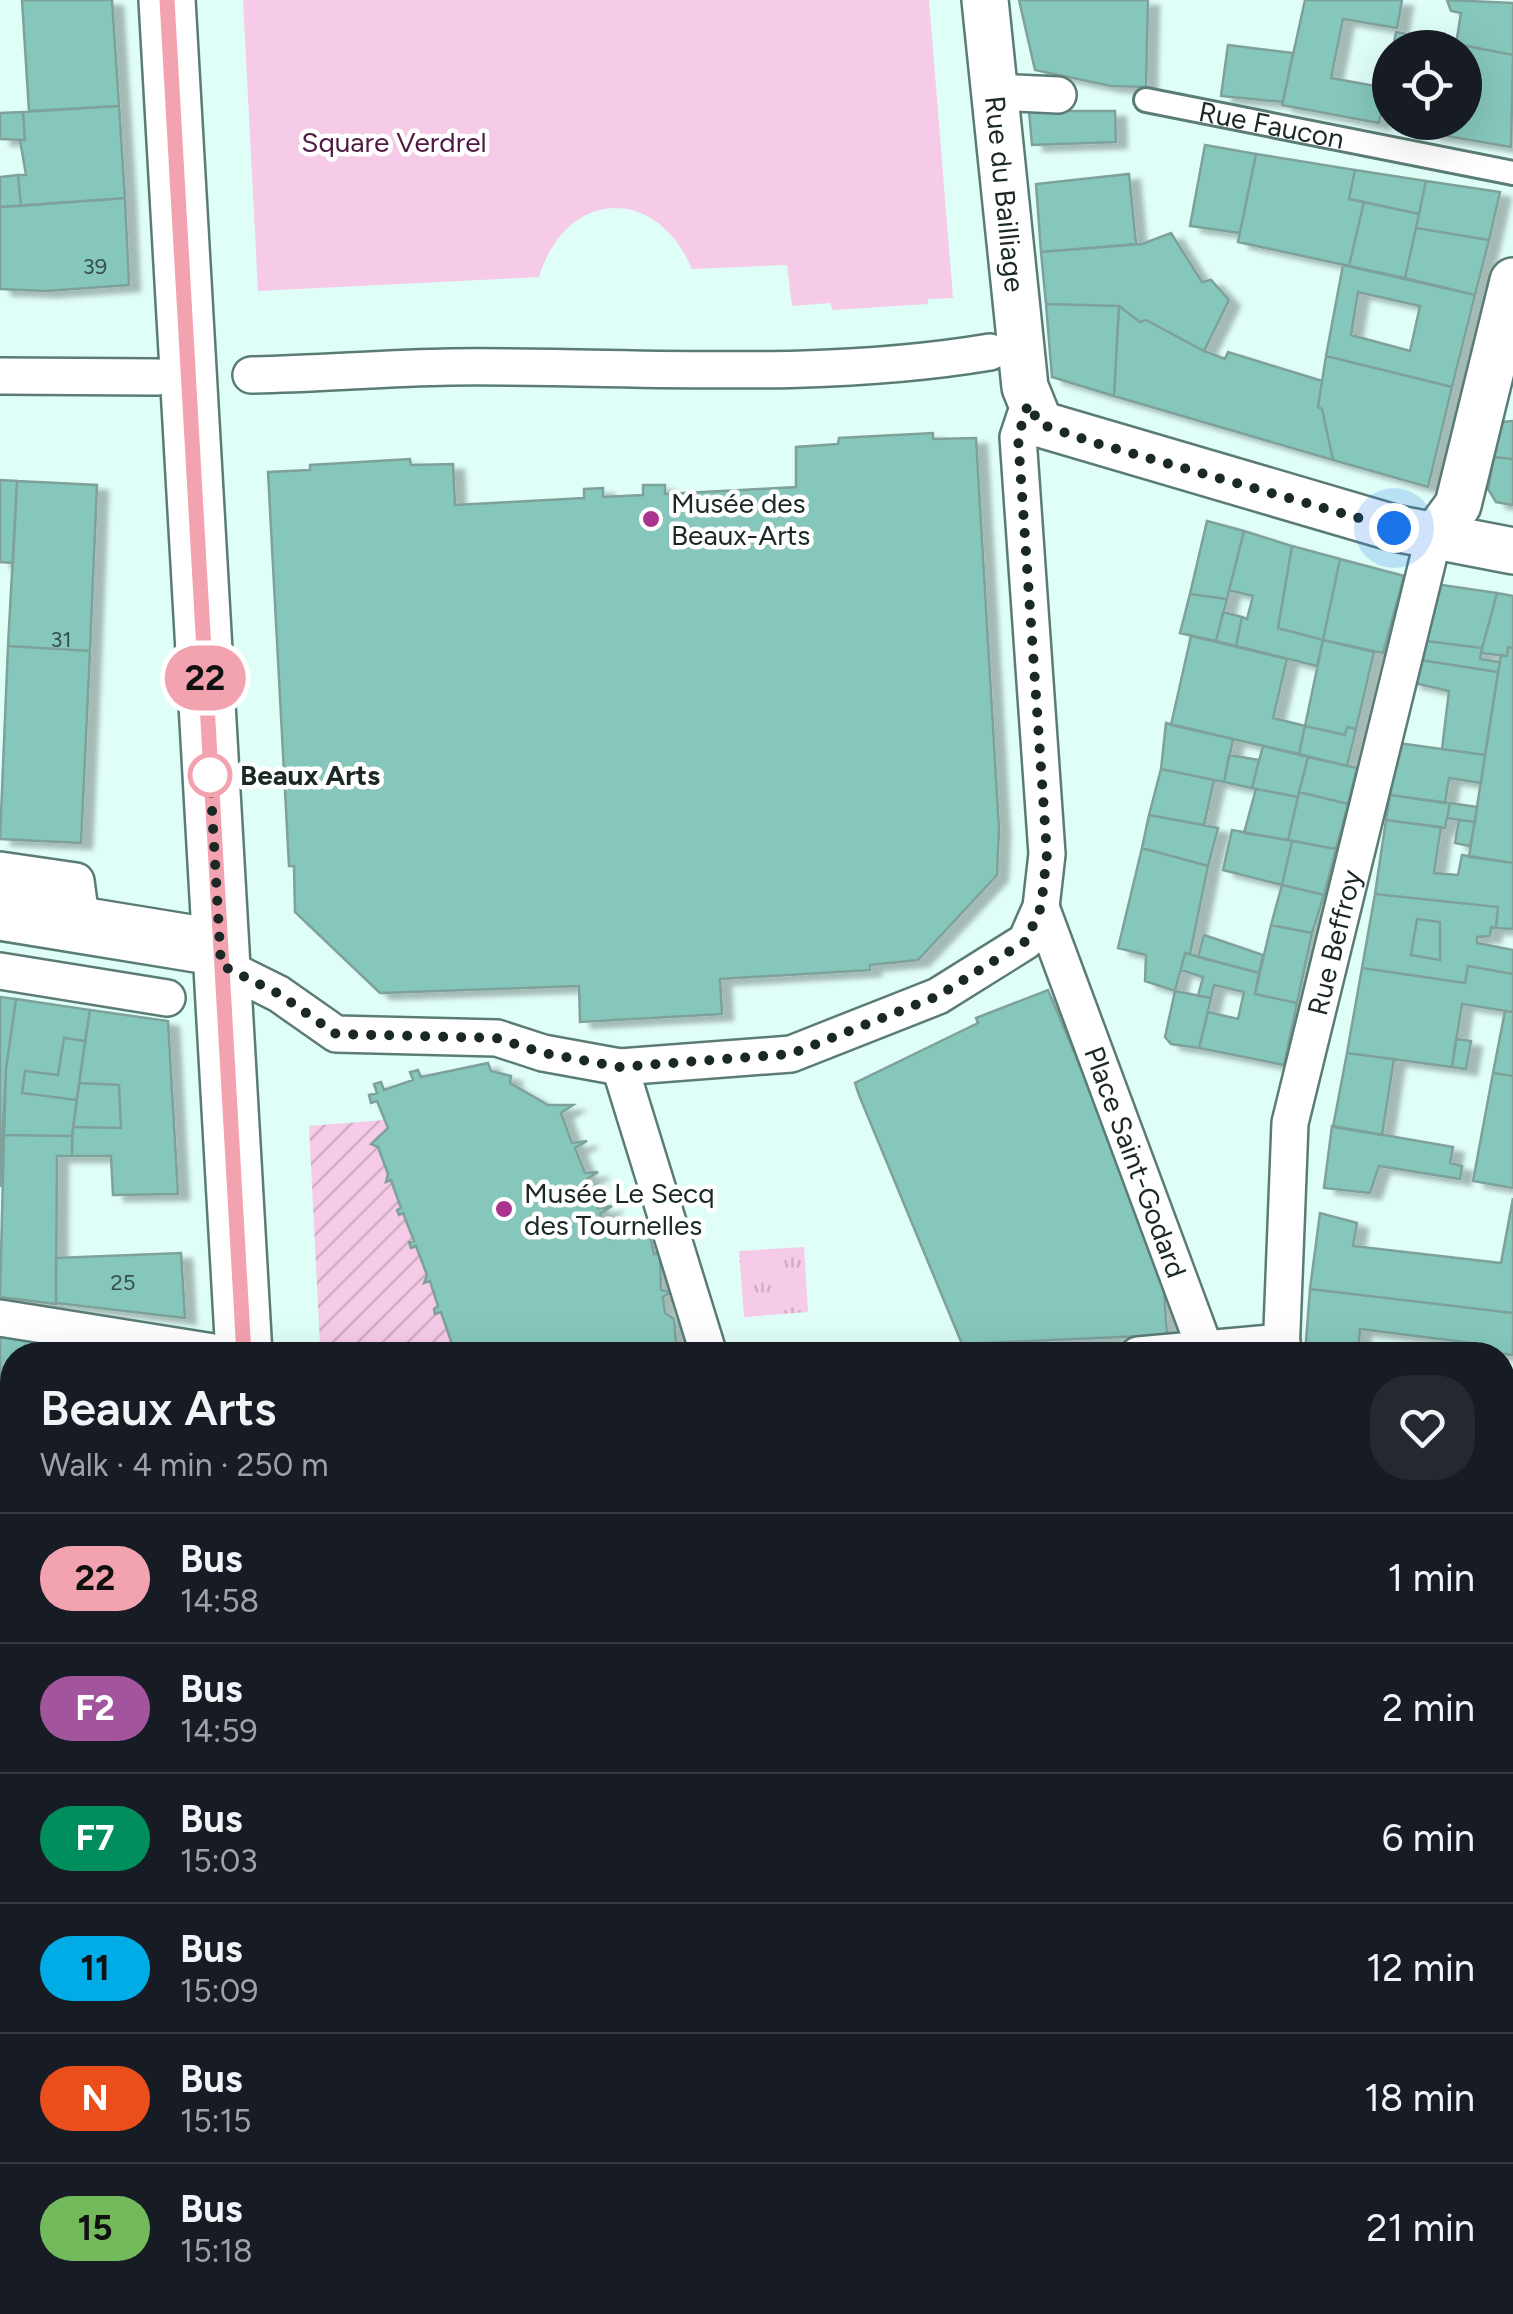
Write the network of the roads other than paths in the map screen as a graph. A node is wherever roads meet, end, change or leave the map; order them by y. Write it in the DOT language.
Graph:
graph roads {
  1 [pos="167,0"];
  2 [pos="985,0"];
  3 [pos="995,92"];
  4 [pos="1058,95"];
  5 [pos="1146,100"];
  6 [pos="1513,173"];
  7 [pos="1513,281"];
  8 [pos="990,352"];
  9 [pos="251,375"];
  10 [pos="0,376"];
  11 [pos="157,377"];
  12 [pos="1026,396"];
  13 [pos="1434,538"];
  14 [pos="1513,551"];
  15 [pos="0,870"];
  16 [pos="1041,907"];
  17 [pos="0,912"];
  18 [pos="82,925"];
  19 [pos="221,956"];
  20 [pos="0,971"];
  21 [pos="168,998"];
  22 [pos="620,1067"];
  23 [pos="0,1318"];
  24 [pos="150,1342"];
  25 [pos="243,1342"];
  26 [pos="705,1342"];
  27 [pos="1202,1342"];
  28 [pos="1282,1342"];
  1 -- 19 [label="street"];
  2 -- 3 [label="street, Rue du Bailliage"];
  3 -- 4 [label="street"];
  3 -- 12 [label="street, Rue du Bailliage"];
  5 -- 6 [label="lane, Rue Faucon"];
  7 -- 13 [label="street"];
  8 -- 9 [label="street"];
  10 -- 11 [label="street"];
  12 -- 13 [label="street"];
  12 -- 16 [label="street"];
  13 -- 14 [label="street"];
  13 -- 28 [label="street, Rue Beffroy"];
  15 -- 18 [label="street"];
  16 -- 22 [label="street"];
  16 -- 27 [label="street, Place Saint-Godard"];
  17 -- 18 [label="street"];
  18 -- 19 [label="street"];
  19 -- 22 [label="street"];
  19 -- 25 [label="street"];
  20 -- 21 [label="street"];
  22 -- 26 [label="street"];
  23 -- 24 [label="street"];
}
